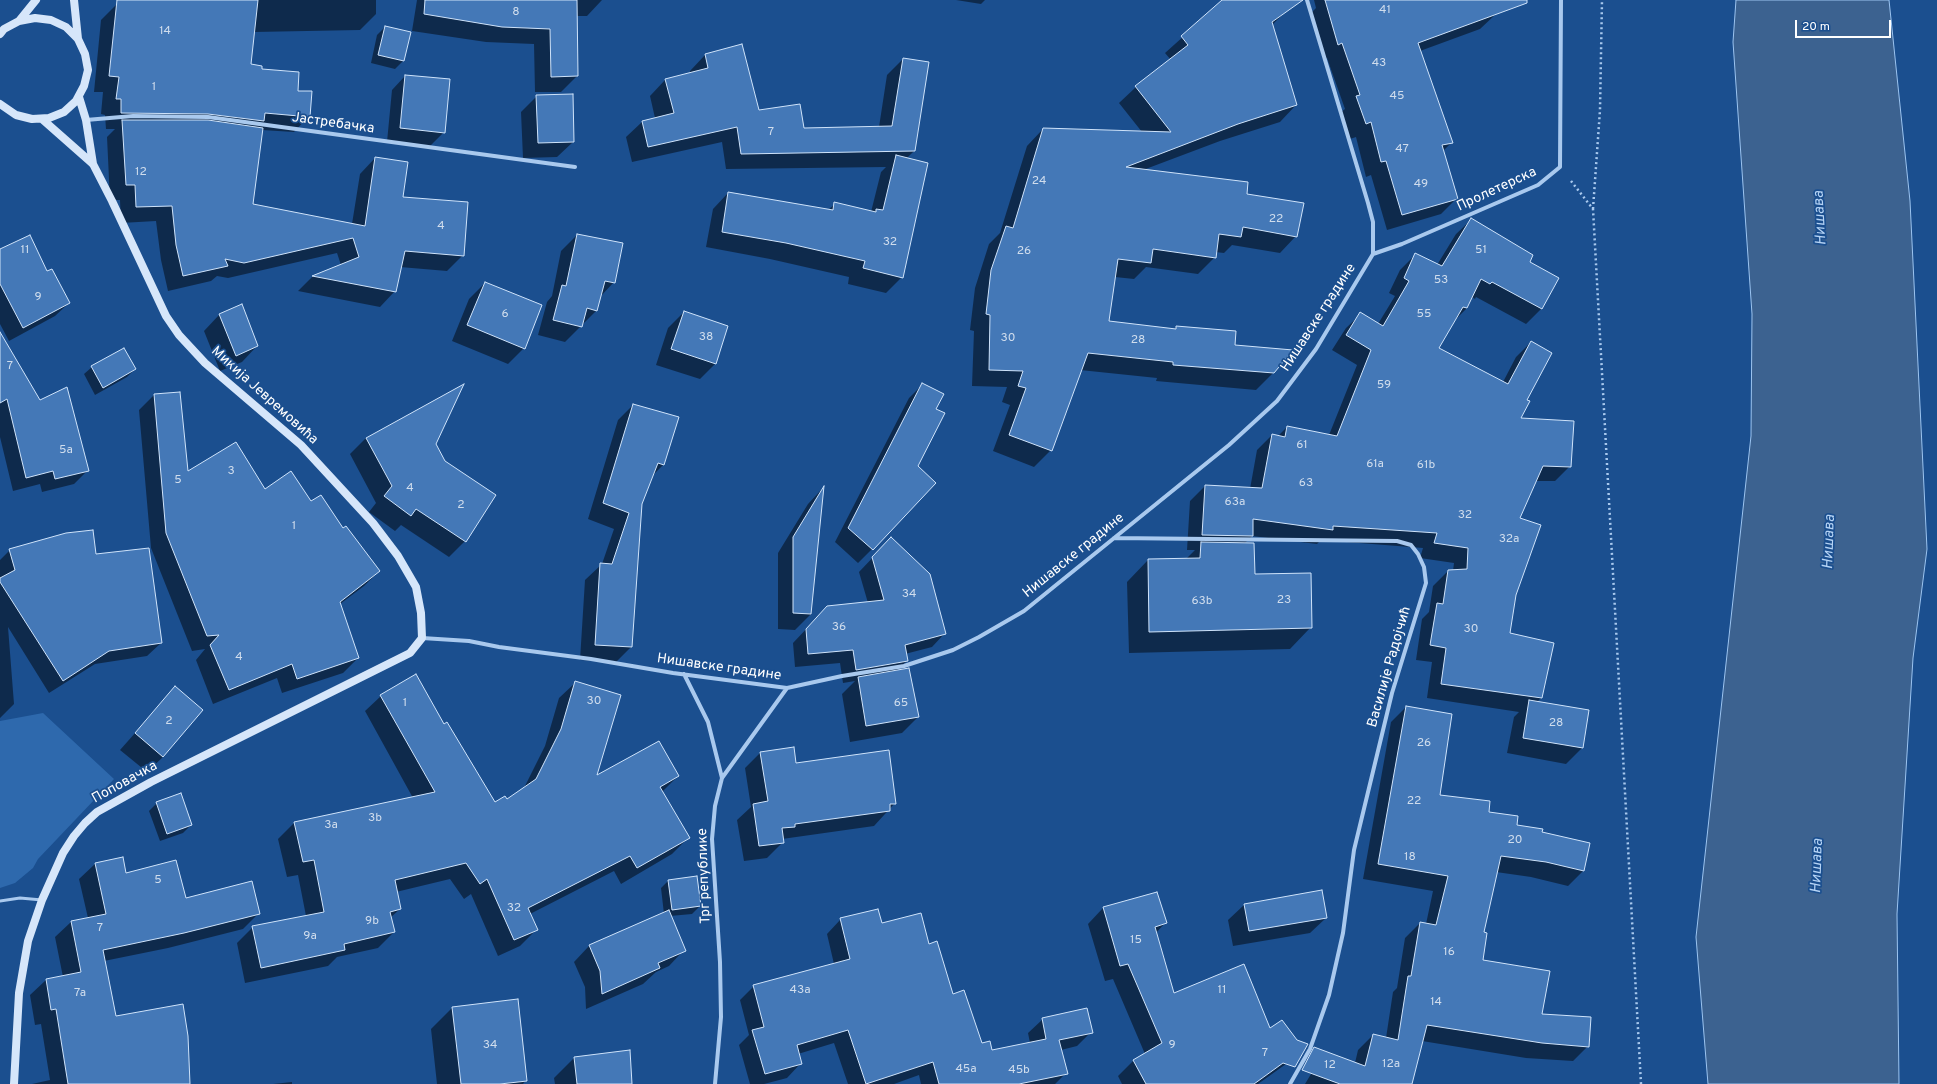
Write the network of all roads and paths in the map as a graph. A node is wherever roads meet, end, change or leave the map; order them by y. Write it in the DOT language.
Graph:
graph roads {
  1 [pos="36,0"];
  2 [pos="74,0"];
  3 [pos="1308,0"];
  4 [pos="1561,0"];
  5 [pos="1602,0"];
  6 [pos="19,21"];
  7 [pos="0,34"];
  8 [pos="78,39"];
  9 [pos="79,97"];
  10 [pos="0,105"];
  11 [pos="42,119"];
  12 [pos="86,120"];
  13 [pos="93,164"];
  14 [pos="575,167"];
  15 [pos="1560,167"];
  16 [pos="1592,210"];
  17 [pos="1373,254"];
  18 [pos="1114,538"];
  19 [pos="422,638"];
  20 [pos="684,674"];
  21 [pos="787,688"];
  22 [pos="722,778"];
  23 [pos="42,900"];
  24 [pos="0,901"];
  25 [pos="14,1084"];
  26 [pos="715,1084"];
  27 [pos="1290,1084"];
  28 [pos="1641,1084"];
  1 -- 6 [label="street"];
  2 -- 8 [label="street"];
  3 -- 17 [label="street, Нишавске градине"];
  4 -- 15 [label="street"];
  5 -- 16 [label="path"];
  6 -- 7 [label="street"];
  6 -- 8 [label="street"];
  8 -- 9 [label="street"];
  9 -- 11 [label="street"];
  9 -- 12 [label="street, Микија Јевремовића"];
  10 -- 11 [label="street"];
  11 -- 13 [label="street, Микија Јевремовића"];
  12 -- 13 [label="street, Микија Јевремовића"];
  12 -- 14 [label="street, Јастребачка"];
  13 -- 19 [label="street, Микија Јевремовића"];
  15 -- 16 [label="path"];
  15 -- 17 [label="street, Пролетерска"];
  16 -- 28 [label="path"];
  17 -- 18 [label="street, Нишавске градине"];
  18 -- 21 [label="street, Нишавске градине"];
  18 -- 27 [label="street, Василије Радојчић"];
  19 -- 20 [label="street, Нишавске градине"];
  19 -- 23 [label="street, Поповачка"];
  20 -- 21 [label="street, Нишавске градине"];
  20 -- 22 [label="street"];
  21 -- 22 [label="street, Трг републике"];
  22 -- 26 [label="street, Трг републике"];
  23 -- 24 [label="lane"];
  23 -- 25 [label="street, Поповачка"];
}
